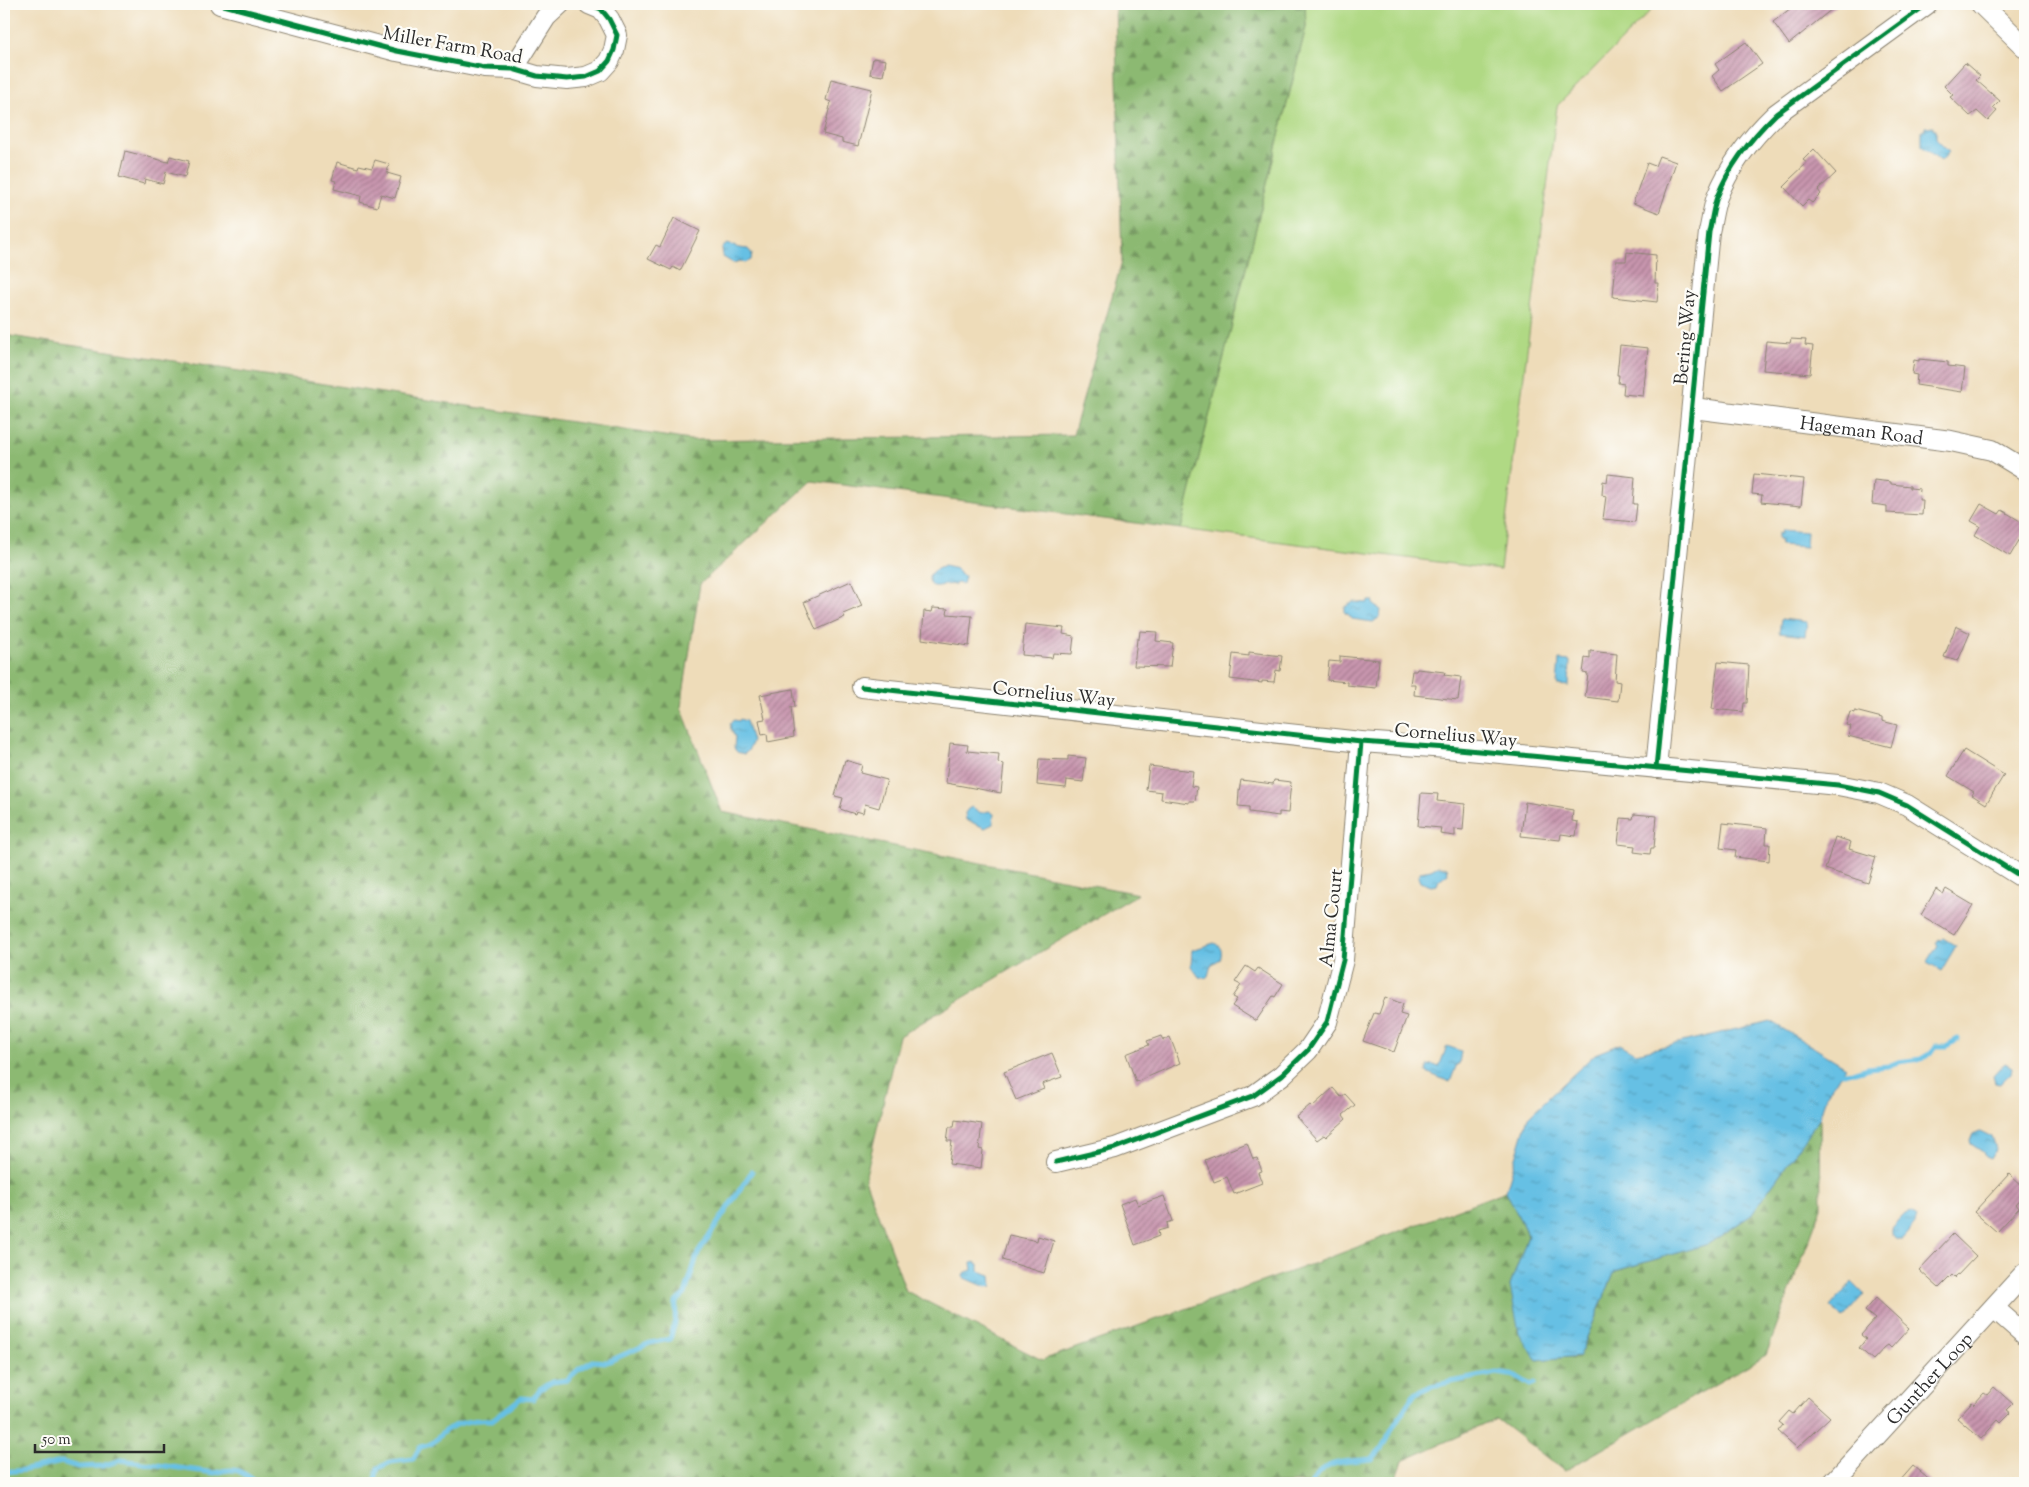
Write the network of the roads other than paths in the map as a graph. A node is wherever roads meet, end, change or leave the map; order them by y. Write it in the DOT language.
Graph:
graph roads {
  1 [pos="220,4"];
  2 [pos="560,4"];
  3 [pos="590,4"];
  4 [pos="1927,4"];
  5 [pos="1981,4"];
  6 [pos="2025,47"];
  7 [pos="514,69"];
  8 [pos="1693,408"];
  9 [pos="2025,470"];
  10 [pos="862,687"];
  11 [pos="1361,742"];
  12 [pos="1656,768"];
  13 [pos="2025,879"];
  14 [pos="1056,1162"];
  15 [pos="2025,1273"];
  16 [pos="1994,1308"];
  17 [pos="2025,1335"];
  18 [pos="1833,1483"];
  1 -- 7 [label="street, Miller Farm Road"];
  2 -- 7 [label="street, Miller Farm Road"];
  3 -- 7 [label="street, Miller Farm Road"];
  4 -- 8 [label="street, Bering Way"];
  5 -- 6 [label="street"];
  8 -- 9 [label="street, Hageman Road"];
  8 -- 12 [label="street, Bering Way"];
  10 -- 11 [label="street, Cornelius Way"];
  11 -- 12 [label="street, Cornelius Way"];
  11 -- 14 [label="street, Alma Court"];
  12 -- 13 [label="street, Cornelius Way"];
  15 -- 16 [label="street, Gunther Loop"];
  16 -- 17 [label="street"];
  16 -- 18 [label="street, Gunther Loop"];
}
